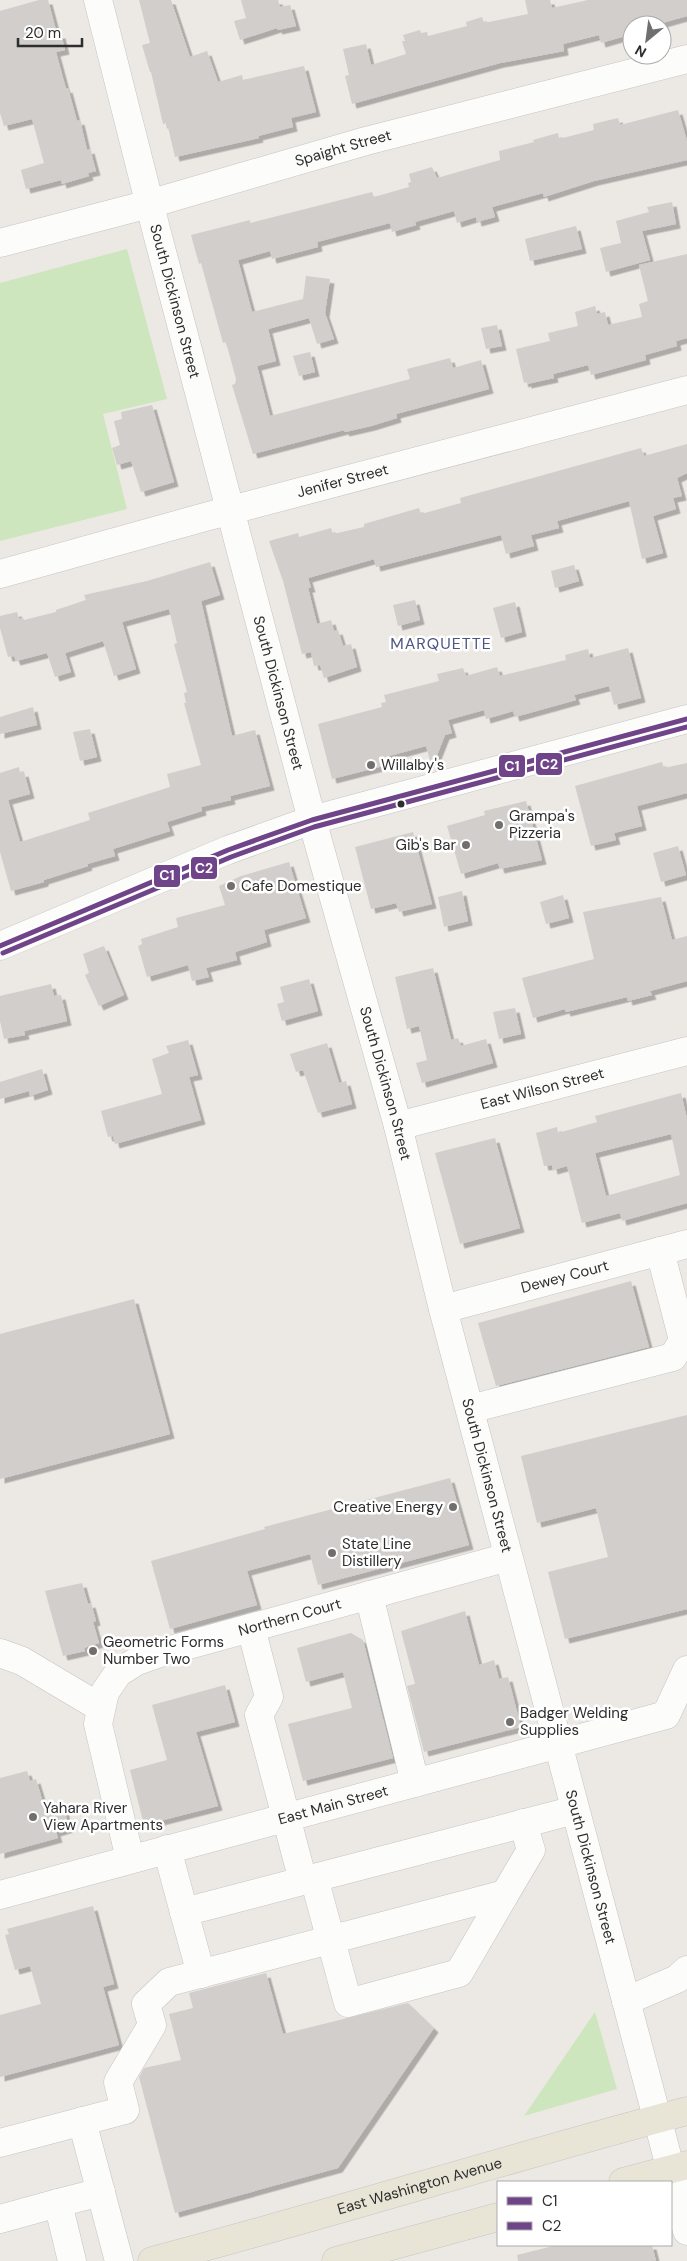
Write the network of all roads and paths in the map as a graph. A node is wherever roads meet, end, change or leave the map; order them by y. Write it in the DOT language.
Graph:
graph roads {
  1 [pos="98,0"];
  2 [pos="687,59"];
  3 [pos="149,204"];
  4 [pos="0,243"];
  5 [pos="687,390"];
  6 [pos="231,510"];
  7 [pos="0,574"];
  8 [pos="687,719"];
  9 [pos="312,820"];
  10 [pos="0,946"];
  11 [pos="687,1051"];
  12 [pos="398,1126"];
  13 [pos="687,1244"];
  14 [pos="660,1251"];
  15 [pos="443,1310"];
  16 [pos="470,1409"];
  17 [pos="508,1557"];
  18 [pos="369,1595"];
  19 [pos="250,1628"];
  20 [pos="0,1653"];
  21 [pos="687,1670"];
  22 [pos="101,1708"];
  23 [pos="558,1745"];
  24 [pos="415,1783"];
  25 [pos="575,1810"];
  26 [pos="286,1817"];
  27 [pos="523,1823"];
  28 [pos="167,1849"];
  29 [pos="130,1858"];
  30 [pos="309,1880"];
  31 [pos="506,1894"];
  32 [pos="0,1895"];
  33 [pos="184,1912"];
  34 [pos="331,1939"];
  35 [pos="687,1970"];
  36 [pos="201,1974"];
  37 [pos="626,2001"];
  38 [pos="687,2112"];
  39 [pos="658,2119"];
  40 [pos="82,2121"];
  41 [pos="0,2143"];
  42 [pos="679,2167"];
  43 [pos="628,2181"];
  44 [pos="101,2192"];
  45 [pos="58,2203"];
  46 [pos="497,2217"];
  47 [pos="0,2219"];
  48 [pos="687,2231"];
  49 [pos="72,2261"];
  50 [pos="119,2261"];
  51 [pos="152,2261"];
  52 [pos="336,2261"];
  1 -- 3 [label="street, South Dickinson Street"];
  2 -- 3 [label="street, Spaight Street"];
  3 -- 4 [label="street, Spaight Street"];
  3 -- 6 [label="street, South Dickinson Street"];
  5 -- 6 [label="street, Jenifer Street"];
  6 -- 7 [label="street, Jenifer Street"];
  6 -- 9 [label="street, South Dickinson Street"];
  8 -- 9 [label="street"];
  9 -- 10 [label="street"];
  9 -- 12 [label="street, South Dickinson Street"];
  11 -- 12 [label="street, East Wilson Street"];
  12 -- 15 [label="street, South Dickinson Street"];
  13 -- 14 [label="street, Dewey Court"];
  14 -- 15 [label="street, Dewey Court"];
  14 -- 16 [label="street"];
  15 -- 16 [label="street, South Dickinson Street"];
  16 -- 17 [label="street, South Dickinson Street"];
  17 -- 18 [label="street, Northern Court"];
  17 -- 23 [label="street, South Dickinson Street"];
  18 -- 19 [label="street, Northern Court"];
  18 -- 24 [label="street"];
  19 -- 22 [label="street, Northern Court"];
  19 -- 26 [label="street"];
  20 -- 22 [label="street"];
  21 -- 23 [label="street, East Main Street"];
  22 -- 29 [label="street, Northern Court"];
  23 -- 24 [label="street, East Main Street"];
  23 -- 25 [label="street, South Dickinson Street"];
  24 -- 26 [label="street, East Main Street"];
  25 -- 27 [label="street"];
  25 -- 37 [label="street, South Dickinson Street"];
  26 -- 28 [label="street, East Main Street"];
  26 -- 30 [label="street"];
  27 -- 30 [label="street"];
  27 -- 31 [label="street"];
  28 -- 29 [label="street, East Main Street"];
  28 -- 33 [label="street"];
  29 -- 32 [label="street, East Main Street"];
  30 -- 33 [label="street"];
  30 -- 34 [label="street"];
  31 -- 34 [label="street"];
  31 -- 34 [label="street"];
  33 -- 36 [label="street"];
  34 -- 36 [label="street"];
  35 -- 37 [label="street"];
  36 -- 40 [label="street"];
  37 -- 39 [label="street, South Dickinson Street"];
  38 -- 39 [label="main road, East Washington Avenue"];
  39 -- 42 [label="street, South Dickinson Street"];
  39 -- 51 [label="main road, East Washington Avenue"];
  40 -- 41 [label="street"];
  40 -- 44 [label="street"];
  42 -- 43 [label="main road"];
  42 -- 48 [label="street, South Dickinson Street"];
  44 -- 45 [label="street"];
  44 -- 50 [label="street"];
  45 -- 47 [label="street"];
  45 -- 49 [label="street"];
  46 -- 52 [label="main road"];
}
